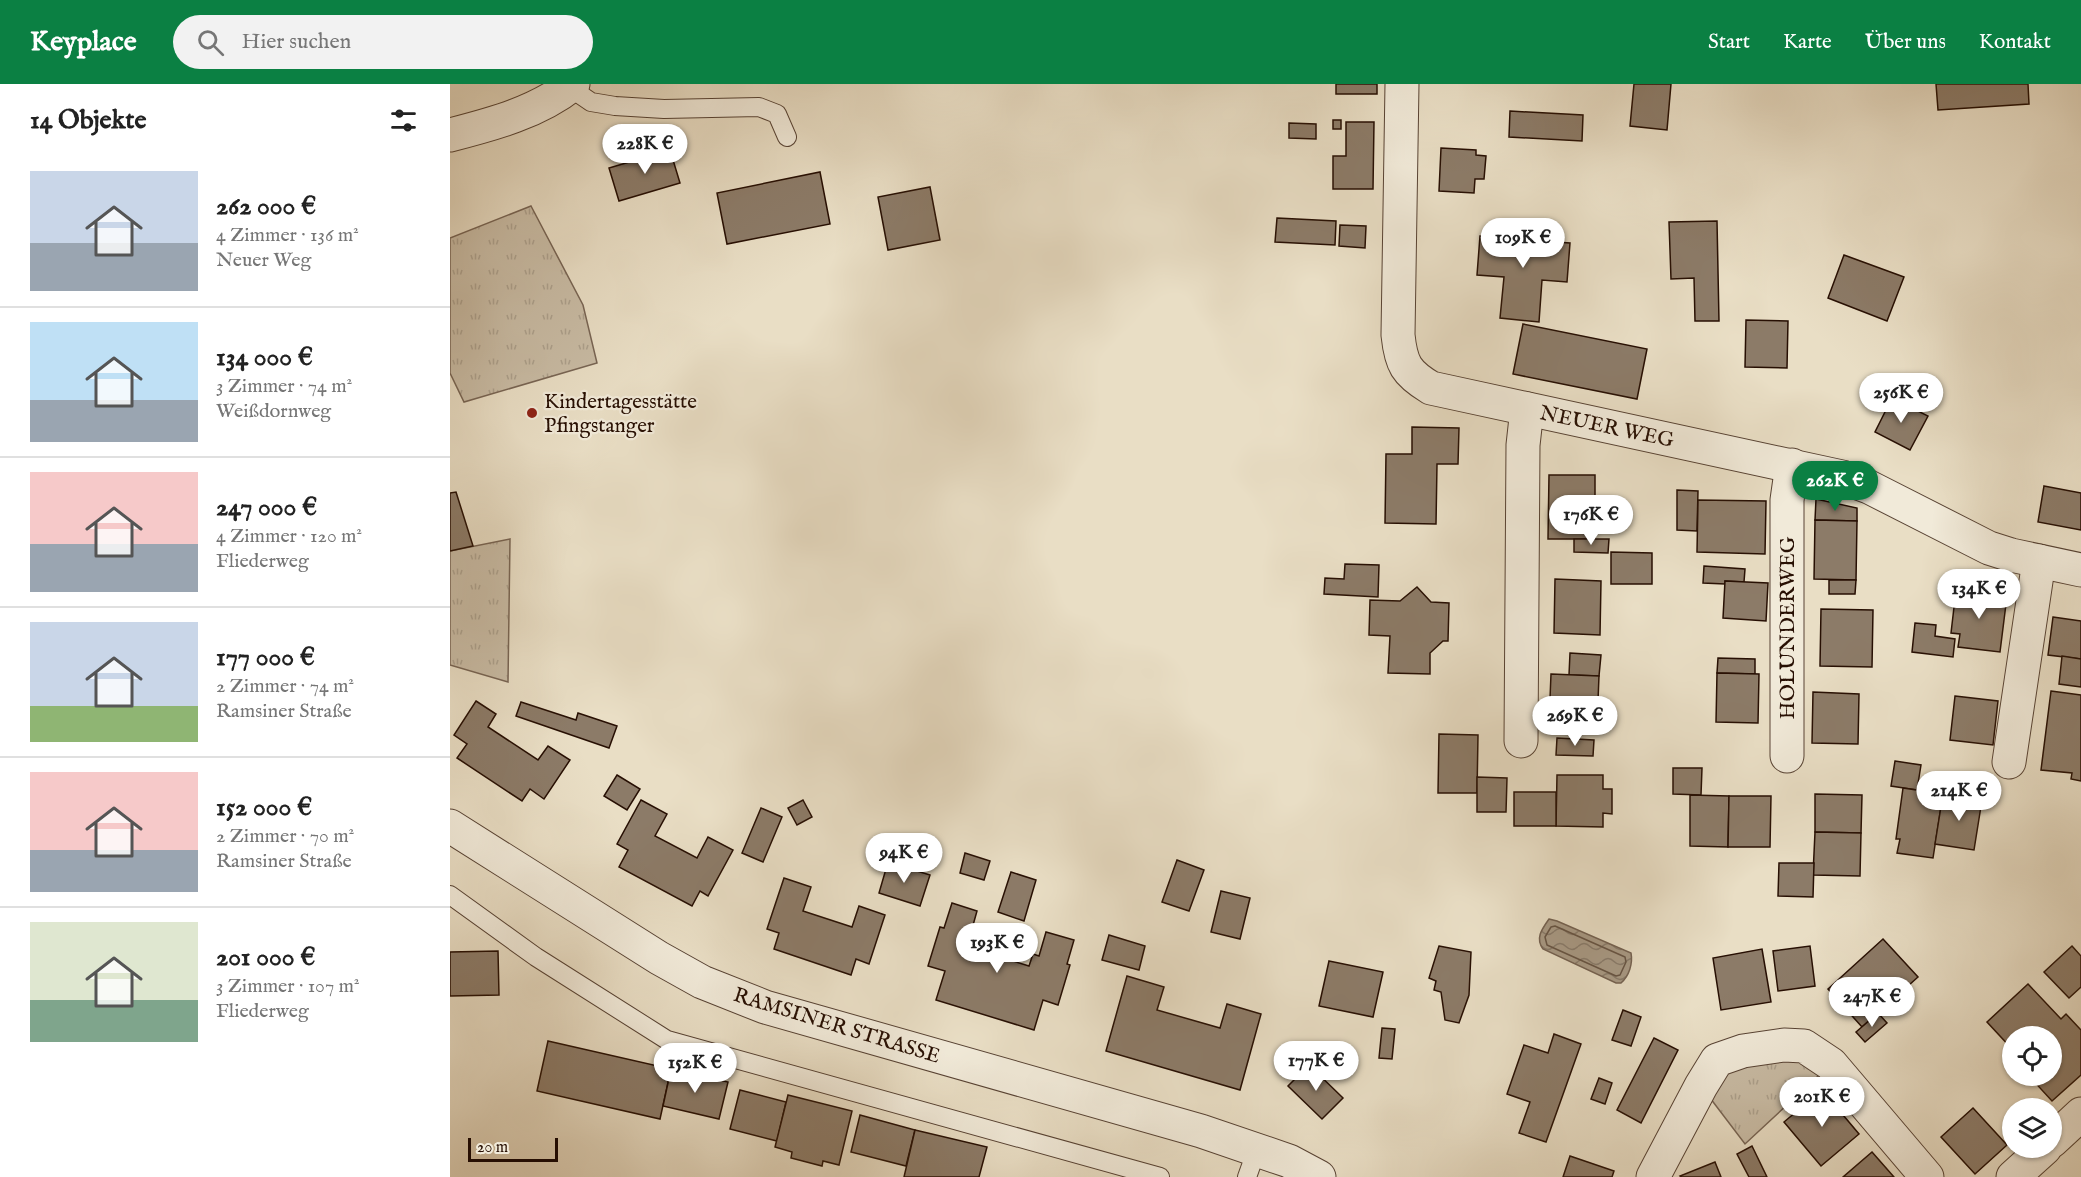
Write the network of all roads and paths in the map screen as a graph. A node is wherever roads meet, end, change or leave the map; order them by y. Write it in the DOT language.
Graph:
graph roads {
  1 [pos="1402,84"];
  2 [pos="571,86"];
  3 [pos="450,135"];
  4 [pos="787,137"];
  5 [pos="1527,409"];
  6 [pos="1792,465"];
  7 [pos="2039,561"];
  8 [pos="2081,570"];
  9 [pos="1521,741"];
  10 [pos="1787,756"];
  11 [pos="2009,762"];
  12 [pos="450,826"];
  13 [pos="450,895"];
  14 [pos="2081,1114"];
  15 [pos="2062,1132"];
  16 [pos="2034,1158"];
  17 [pos="1252,1163"];
  18 [pos="1160,1177"];
  19 [pos="1319,1177"];
  20 [pos="1653,1177"];
  21 [pos="1927,1177"];
  22 [pos="2013,1177"];
  1 -- 5 [label="street, NEUER WEG"];
  2 -- 3 [label="street"];
  2 -- 4 [label="lane"];
  5 -- 6 [label="street, NEUER WEG"];
  5 -- 9 [label="street"];
  6 -- 7 [label="street, NEUER WEG"];
  6 -- 10 [label="street, HOLUNDERWEG"];
  7 -- 8 [label="street, NEUER WEG"];
  7 -- 11 [label="street"];
  12 -- 17 [label="street, RAMSINER STRASSE"];
  13 -- 18 [label="lane"];
  14 -- 15 [label="street"];
  16 -- 22 [label="street"];
  17 -- 19 [label="street, RAMSINER STRASSE"];
  20 -- 21 [label="street"];
}
